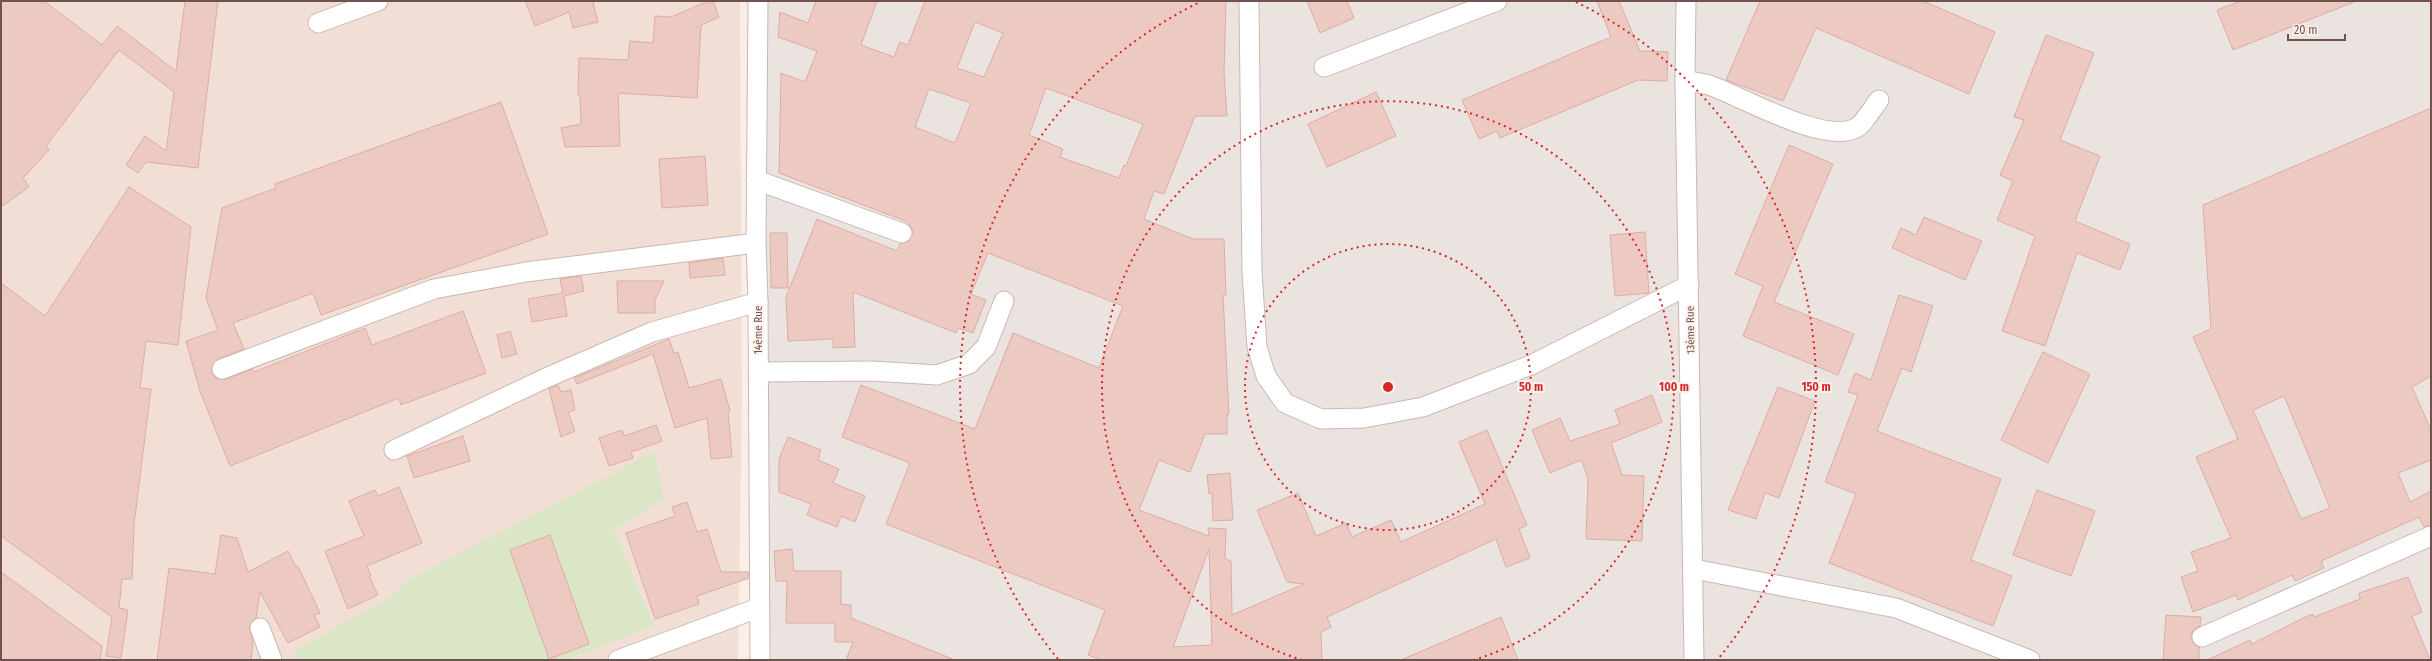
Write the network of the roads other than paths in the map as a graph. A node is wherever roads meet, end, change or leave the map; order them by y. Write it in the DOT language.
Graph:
graph roads {
  1 [pos="378,1"];
  2 [pos="758,1"];
  3 [pos="1250,1"];
  4 [pos="1497,1"];
  5 [pos="1686,1"];
  6 [pos="318,23"];
  7 [pos="1324,67"];
  8 [pos="1685,80"];
  9 [pos="1879,100"];
  10 [pos="756,180"];
  11 [pos="902,233"];
  12 [pos="756,243"];
  13 [pos="1689,285"];
  14 [pos="1004,301"];
  15 [pos="758,302"];
  16 [pos="222,369"];
  17 [pos="758,372"];
  18 [pos="394,450"];
  19 [pos="2431,536"];
  20 [pos="1694,569"];
  21 [pos="758,608"];
  22 [pos="260,628"];
  23 [pos="2202,637"];
  24 [pos="272,660"];
  25 [pos="618,660"];
  26 [pos="760,660"];
  27 [pos="1694,660"];
  28 [pos="2030,660"];
  1 -- 6 [label="street"];
  2 -- 10 [label="street, 14ème Rue"];
  3 -- 13 [label="street"];
  4 -- 7 [label="street"];
  5 -- 8 [label="street, 13ème Rue"];
  8 -- 9 [label="street"];
  8 -- 13 [label="street, 13ème Rue"];
  10 -- 11 [label="street"];
  10 -- 12 [label="street, 14ème Rue"];
  12 -- 15 [label="street, 14ème Rue"];
  12 -- 16 [label="street"];
  13 -- 20 [label="street, 13ème Rue"];
  14 -- 17 [label="street"];
  15 -- 17 [label="street, 14ème Rue"];
  15 -- 18 [label="street"];
  17 -- 21 [label="street, 14ème Rue"];
  19 -- 23 [label="street"];
  20 -- 27 [label="street, 13ème Rue"];
  20 -- 28 [label="street"];
  21 -- 25 [label="street"];
  21 -- 26 [label="street, 14ème Rue"];
  22 -- 24 [label="street"];
}
